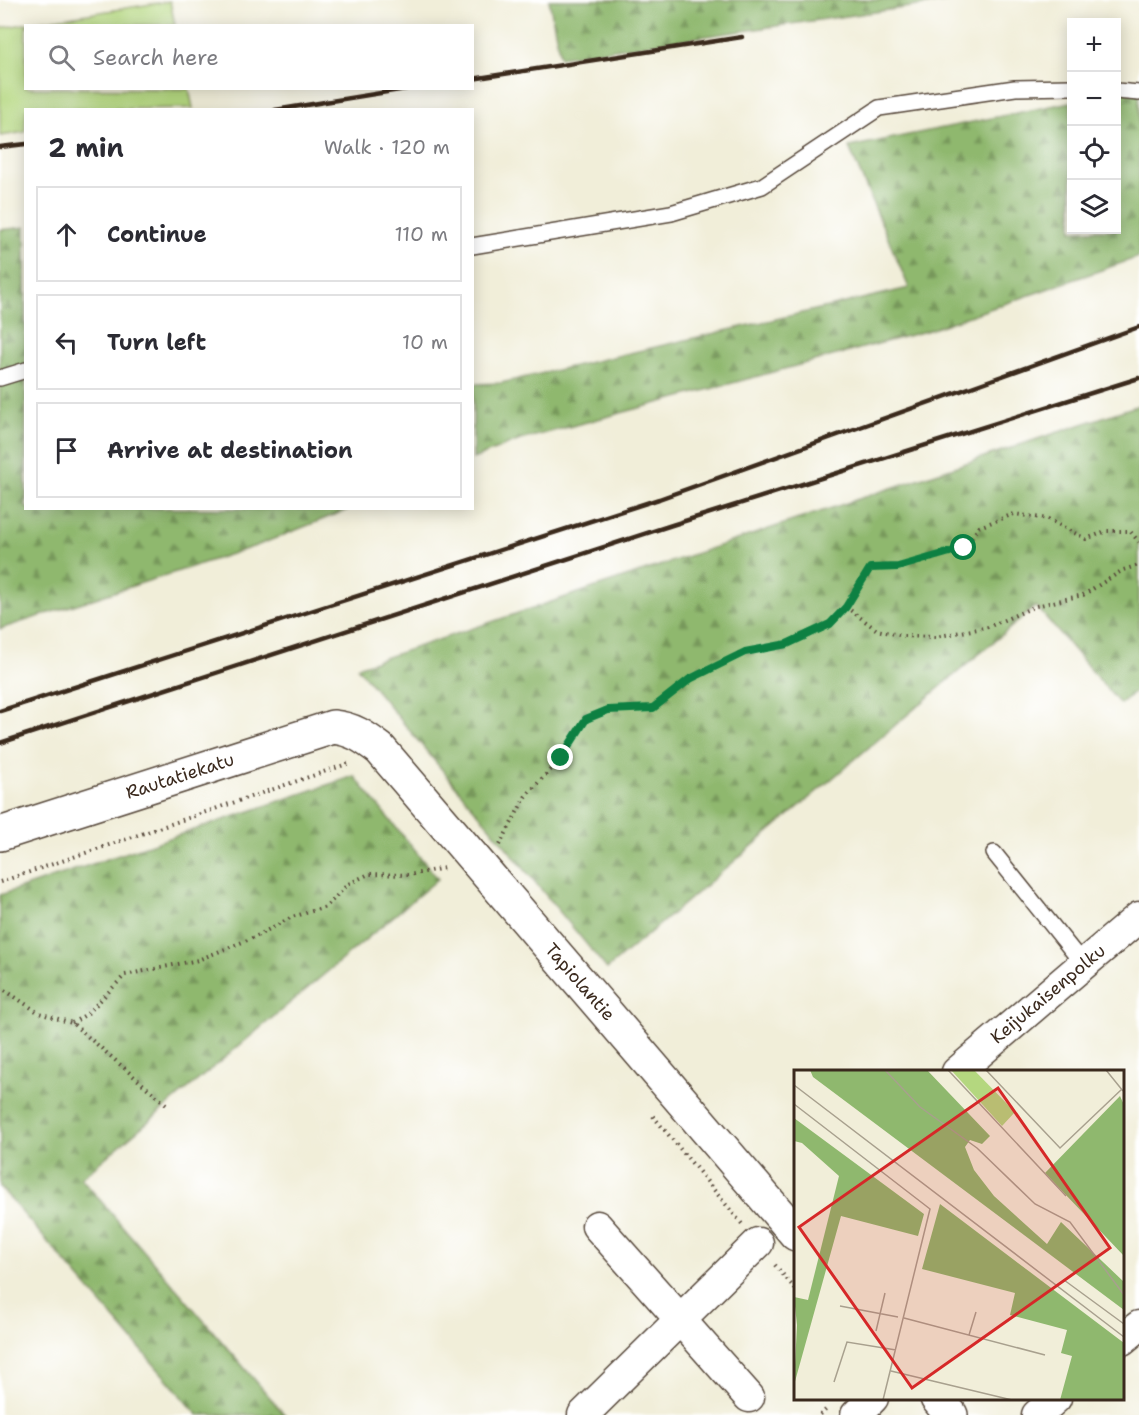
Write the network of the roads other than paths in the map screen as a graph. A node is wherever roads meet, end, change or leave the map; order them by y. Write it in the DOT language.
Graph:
graph roads {
  1 [pos="1067,87"];
  2 [pos="1121,91"];
  3 [pos="1139,93"];
  4 [pos="474,246"];
  5 [pos="24,370"];
  6 [pos="0,378"];
  7 [pos="360,747"];
  8 [pos="0,834"];
  9 [pos="994,853"];
  10 [pos="1139,917"];
  11 [pos="1083,964"];
  12 [pos="958,1070"];
  13 [pos="791,1221"];
  14 [pos="597,1226"];
  15 [pos="758,1243"];
  16 [pos="681,1320"];
  17 [pos="1139,1326"];
  18 [pos="1124,1338"];
  19 [pos="749,1397"];
  20 [pos="871,1400"];
  21 [pos="939,1400"];
  22 [pos="1054,1400"];
  23 [pos="583,1415"];
  24 [pos="856,1415"];
  25 [pos="951,1415"];
  26 [pos="1037,1415"];
  1 -- 4 [label="lane"];
  2 -- 3 [label="lane"];
  5 -- 6 [label="lane"];
  7 -- 8 [label="street, Rautatiekatu"];
  7 -- 13 [label="street, Tapiolantie"];
  9 -- 11 [label="lane"];
  10 -- 11 [label="street, Keijukaisenpolku"];
  11 -- 12 [label="street, Keijukaisenpolku"];
  14 -- 16 [label="street"];
  15 -- 16 [label="street"];
  16 -- 19 [label="street"];
  16 -- 23 [label="street"];
  17 -- 18 [label="street"];
  20 -- 24 [label="street"];
  21 -- 25 [label="street"];
  22 -- 26 [label="street"];
}
